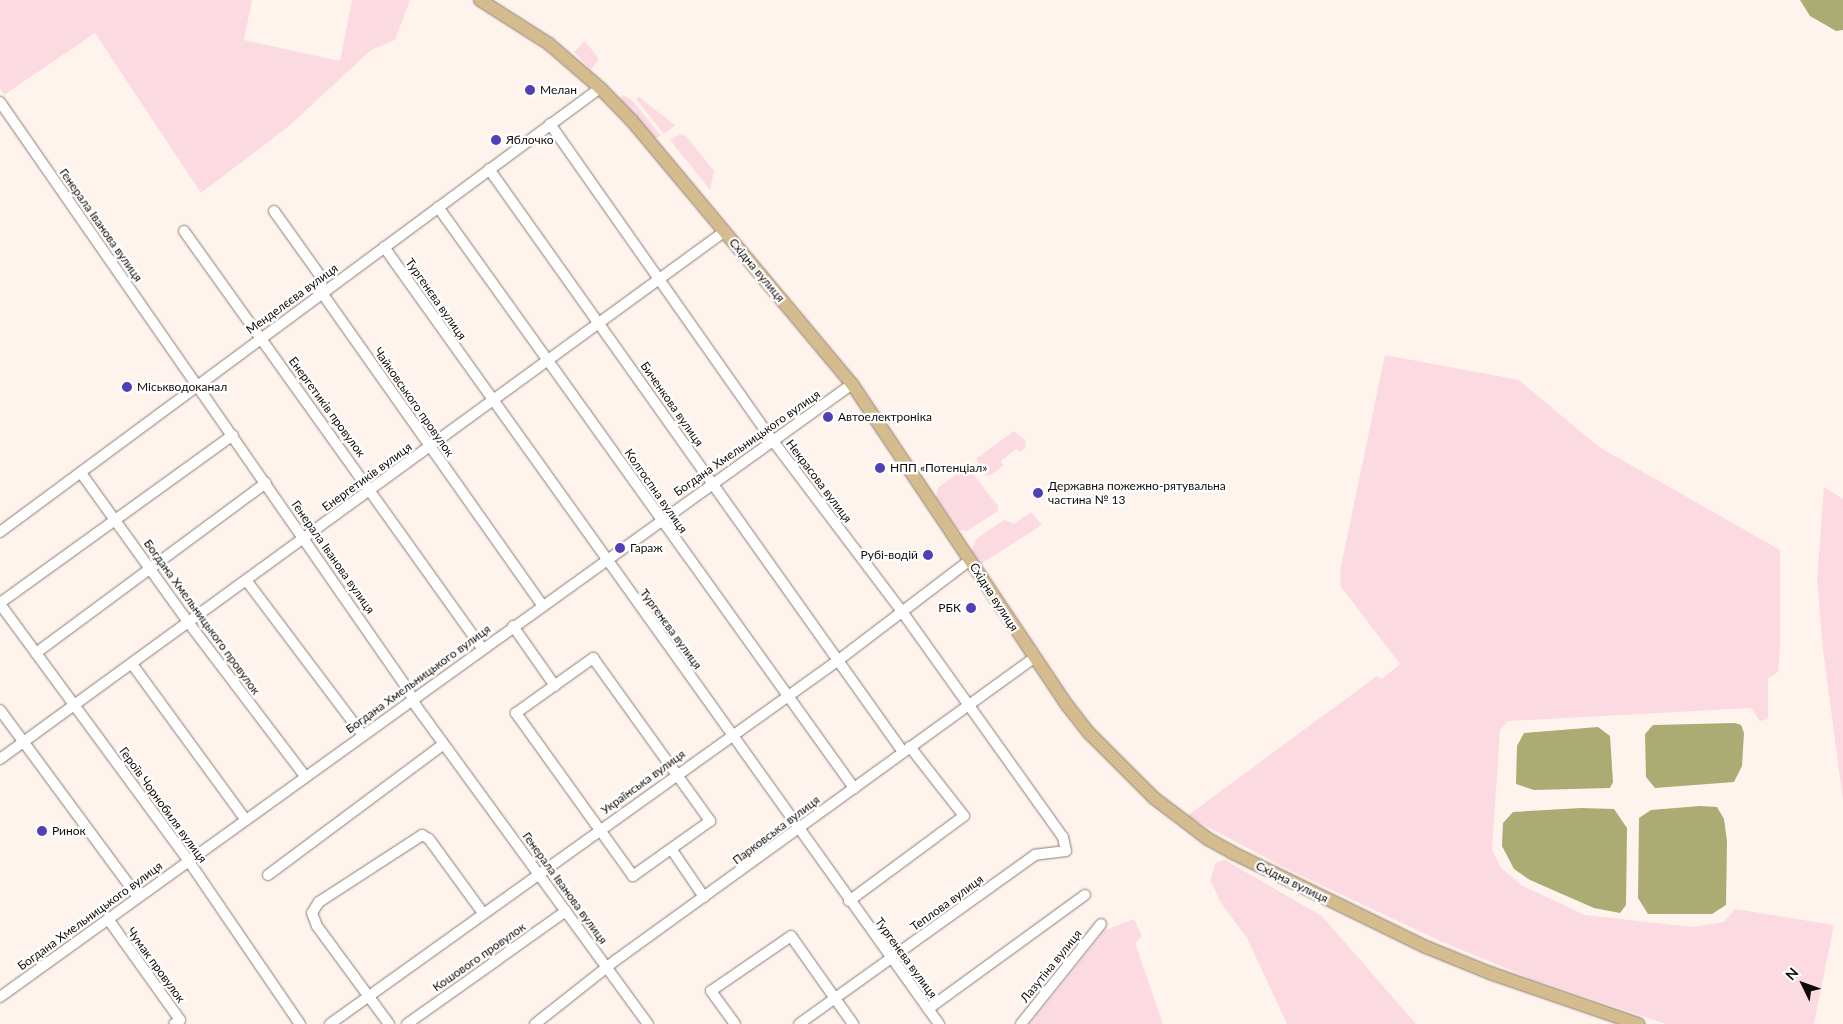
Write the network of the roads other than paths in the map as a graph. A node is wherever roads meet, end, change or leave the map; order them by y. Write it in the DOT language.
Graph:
graph roads {
  1 [pos="480,0"];
  2 [pos="600,88"];
  3 [pos="0,102"];
  4 [pos="550,124"];
  5 [pos="490,169"];
  6 [pos="438,207"];
  7 [pos="274,211"];
  8 [pos="184,231"];
  9 [pos="725,231"];
  10 [pos="384,247"];
  11 [pos="660,280"];
  12 [pos="322,293"];
  13 [pos="600,323"];
  14 [pos="262,337"];
  15 [pos="548,361"];
  16 [pos="198,384"];
  17 [pos="852,384"];
  18 [pos="494,402"];
  19 [pos="233,435"];
  20 [pos="772,440"];
  21 [pos="430,447"];
  22 [pos="81,473"];
  23 [pos="266,483"];
  24 [pos="713,483"];
  25 [pos="370,490"];
  26 [pos="116,520"];
  27 [pos="661,520"];
  28 [pos="0,532"];
  29 [pos="304,538"];
  30 [pos="606,559"];
  31 [pos="970,560"];
  32 [pos="150,568"];
  33 [pos="246,580"];
  34 [pos="0,603"];
  35 [pos="542,605"];
  36 [pos="903,613"];
  37 [pos="188,622"];
  38 [pos="513,626"];
  39 [pos="482,648"];
  40 [pos="36,653"];
  41 [pos="1034,658"];
  42 [pos="840,659"];
  43 [pos="132,664"];
  44 [pos="554,686"];
  45 [pos="785,696"];
  46 [pos="412,698"];
  47 [pos="75,706"];
  48 [pos="968,706"];
  49 [pos="0,710"];
  50 [pos="362,734"];
  51 [pos="731,735"];
  52 [pos="24,742"];
  53 [pos="444,744"];
  54 [pos="906,749"];
  55 [pos="0,759"];
  56 [pos="675,775"];
  57 [pos="305,776"];
  58 [pos="854,788"];
  59 [pos="245,819"];
  60 [pos="798,829"];
  61 [pos="598,830"];
  62 [pos="672,850"];
  63 [pos="1066,851"];
  64 [pos="188,860"];
  65 [pos="539,873"];
  66 [pos="268,876"];
  67 [pos="1085,894"];
  68 [pos="138,897"];
  69 [pos="704,897"];
  70 [pos="849,901"];
  71 [pos="566,911"];
  72 [pos="483,913"];
  73 [pos="108,919"];
  74 [pos="1101,924"];
  75 [pos="891,959"];
  76 [pos="607,967"];
  77 [pos="368,996"];
  78 [pos="0,997"];
  79 [pos="835,998"];
  80 [pos="928,1009"];
  81 [pos="174,1024"];
  82 [pos="300,1024"];
  83 [pos="330,1024"];
  84 [pos="390,1024"];
  85 [pos="407,1024"];
  86 [pos="535,1024"];
  87 [pos="648,1024"];
  88 [pos="735,1024"];
  89 [pos="798,1024"];
  90 [pos="854,1024"];
  91 [pos="939,1024"];
  92 [pos="1021,1024"];
  93 [pos="1638,1024"];
  1 -- 2 [label="main road, Східна вулиця"];
  2 -- 4 [label="street, Менделєєва вулиця"];
  2 -- 9 [label="main road, Східна вулиця"];
  3 -- 16 [label="street, Генерала Іванова вулиця"];
  4 -- 5 [label="street, Менделєєва вулиця"];
  4 -- 11 [label="street, Некрасова вулиця"];
  5 -- 6 [label="street, Менделєєва вулиця"];
  5 -- 13 [label="street, Биченкова вулиця"];
  6 -- 10 [label="street, Менделєєва вулиця"];
  6 -- 15 [label="street, Колгоспна вулиця"];
  7 -- 12 [label="street, Чайковського провулок"];
  8 -- 14 [label="street, Енергетиків провулок"];
  9 -- 11 [label="street, Енергетиків вулиця"];
  9 -- 17 [label="main road, Східна вулиця"];
  10 -- 12 [label="street, Менделєєва вулиця"];
  10 -- 18 [label="street, Тургенєва вулиця"];
  11 -- 13 [label="street, Енергетиків вулиця"];
  11 -- 20 [label="street, Некрасова вулиця"];
  12 -- 14 [label="street, Менделєєва вулиця"];
  12 -- 21 [label="street, Чайковського провулок"];
  13 -- 15 [label="street, Енергетиків вулиця"];
  13 -- 24 [label="street, Биченкова вулиця"];
  14 -- 16 [label="street, Менделєєва вулиця"];
  14 -- 25 [label="street, Енергетиків провулок"];
  15 -- 18 [label="street, Енергетиків вулиця"];
  15 -- 27 [label="street, Колгоспна вулиця"];
  16 -- 19 [label="street, Генерала Іванова вулиця"];
  16 -- 22 [label="street, Менделєєва вулиця"];
  17 -- 20 [label="street, Богдана Хмельницького вулиця"];
  17 -- 31 [label="main road, Східна вулиця"];
  18 -- 21 [label="street, Енергетиків вулиця"];
  18 -- 30 [label="street, Тургенєва вулиця"];
  19 -- 23 [label="street, Генерала Іванова вулиця"];
  19 -- 26 [label="street"];
  20 -- 24 [label="street, Богдана Хмельницького вулиця"];
  20 -- 36 [label="street, Некрасова вулиця"];
  21 -- 25 [label="street, Енергетиків вулиця"];
  21 -- 35 [label="street, Чайковського провулок"];
  22 -- 26 [label="street, Богдана Хмельницького провулок"];
  22 -- 28 [label="street, Менделєєва вулиця"];
  23 -- 29 [label="street, Генерала Іванова вулиця"];
  23 -- 32 [label="street"];
  24 -- 27 [label="street, Богдана Хмельницького вулиця"];
  24 -- 42 [label="street, Биченкова вулиця"];
  25 -- 29 [label="street, Енергетиків вулиця"];
  25 -- 39 [label="street, Енергетиків провулок"];
  26 -- 32 [label="street, Богдана Хмельницького провулок"];
  26 -- 34 [label="street"];
  27 -- 30 [label="street, Богдана Хмельницького вулиця"];
  27 -- 45 [label="street, Колгоспна вулиця"];
  29 -- 33 [label="street, Енергетиків вулиця"];
  29 -- 46 [label="street, Генерала Іванова вулиця"];
  30 -- 35 [label="street, Богдана Хмельницького вулиця"];
  30 -- 51 [label="street, Тургенєва вулиця"];
  31 -- 36 [label="street, Українська вулиця"];
  31 -- 41 [label="main road, Східна вулиця"];
  32 -- 37 [label="street, Богдана Хмельницького провулок"];
  32 -- 40 [label="street"];
  33 -- 37 [label="street, Енергетиків вулиця"];
  33 -- 50 [label="street"];
  34 -- 40 [label="street, Героїв Чорнобиля вулиця"];
  35 -- 38 [label="street, Богдана Хмельницького вулиця"];
  36 -- 42 [label="street, Українська вулиця"];
  36 -- 48 [label="street, Некрасова вулиця"];
  37 -- 43 [label="street, Енергетиків вулиця"];
  37 -- 57 [label="street, Богдана Хмельницького провулок"];
  38 -- 39 [label="street, Богдана Хмельницького вулиця"];
  38 -- 44 [label="street"];
  39 -- 46 [label="street, Богдана Хмельницького вулиця"];
  40 -- 47 [label="street, Героїв Чорнобиля вулиця"];
  41 -- 48 [label="street, Парковська вулиця"];
  41 -- 93 [label="main road, Східна вулиця"];
  42 -- 45 [label="street, Українська вулиця"];
  42 -- 54 [label="street, Биченкова вулиця"];
  43 -- 47 [label="street, Енергетиків вулиця"];
  43 -- 59 [label="street"];
  44 -- 56 [label="street"];
  44 -- 61 [label="street"];
  45 -- 51 [label="street, Українська вулиця"];
  45 -- 58 [label="street, Колгоспна вулиця"];
  46 -- 50 [label="street, Богдана Хмельницького вулиця"];
  46 -- 53 [label="street, Генерала Іванова вулиця"];
  47 -- 52 [label="street, Енергетиків вулиця"];
  47 -- 64 [label="street, Героїв Чорнобиля вулиця"];
  48 -- 54 [label="street, Парковська вулиця"];
  48 -- 63 [label="street, Некрасова вулиця"];
  49 -- 52 [label="street"];
  50 -- 57 [label="street, Богдана Хмельницького вулиця"];
  51 -- 56 [label="street, Українська вулиця"];
  51 -- 60 [label="street, Тургенєва вулиця"];
  52 -- 55 [label="street, Енергетиків вулиця"];
  52 -- 68 [label="street"];
  53 -- 65 [label="street, Генерала Іванова вулиця"];
  53 -- 66 [label="street"];
  54 -- 58 [label="street, Парковська вулиця"];
  54 -- 70 [label="street, Биченкова вулиця"];
  56 -- 61 [label="street, Українська вулиця"];
  56 -- 62 [label="street"];
  57 -- 59 [label="street, Богдана Хмельницького вулиця"];
  58 -- 60 [label="street, Парковська вулиця"];
  59 -- 64 [label="street, Богдана Хмельницького вулиця"];
  60 -- 69 [label="street, Парковська вулиця"];
  60 -- 70 [label="street, Тургенєва вулиця"];
  61 -- 62 [label="street"];
  61 -- 65 [label="street, Українська вулиця"];
  62 -- 69 [label="street"];
  63 -- 75 [label="street, Теплова вулиця"];
  64 -- 68 [label="street, Богдана Хмельницького вулиця"];
  64 -- 82 [label="street, Героїв Чорнобиля вулиця"];
  65 -- 71 [label="street, Генерала Іванова вулиця"];
  65 -- 72 [label="street, Українська вулиця"];
  67 -- 80 [label="street"];
  68 -- 73 [label="street, Богдана Хмельницького вулиця"];
  69 -- 76 [label="street, Парковська вулиця"];
  70 -- 75 [label="street, Тургенєва вулиця"];
  71 -- 76 [label="street, Генерала Іванова вулиця"];
  71 -- 85 [label="street, Кошового провулок"];
  72 -- 77 [label="street, Українська вулиця"];
  72 -- 77 [label="street"];
  73 -- 78 [label="street, Богдана Хмельницького вулиця"];
  73 -- 81 [label="street, Чумак провулок"];
  74 -- 92 [label="street, Лазутіна вулиця"];
  75 -- 79 [label="street, Теплова вулиця"];
  75 -- 80 [label="street, Тургенєва вулиця"];
  76 -- 86 [label="street, Парковська вулиця"];
  76 -- 87 [label="street, Генерала Іванова вулиця"];
  77 -- 83 [label="street, Українська вулиця"];
  77 -- 84 [label="street"];
  79 -- 88 [label="street"];
  79 -- 89 [label="street, Теплова вулиця"];
  79 -- 90 [label="street"];
  80 -- 91 [label="street, Тургенєва вулиця"];
}
